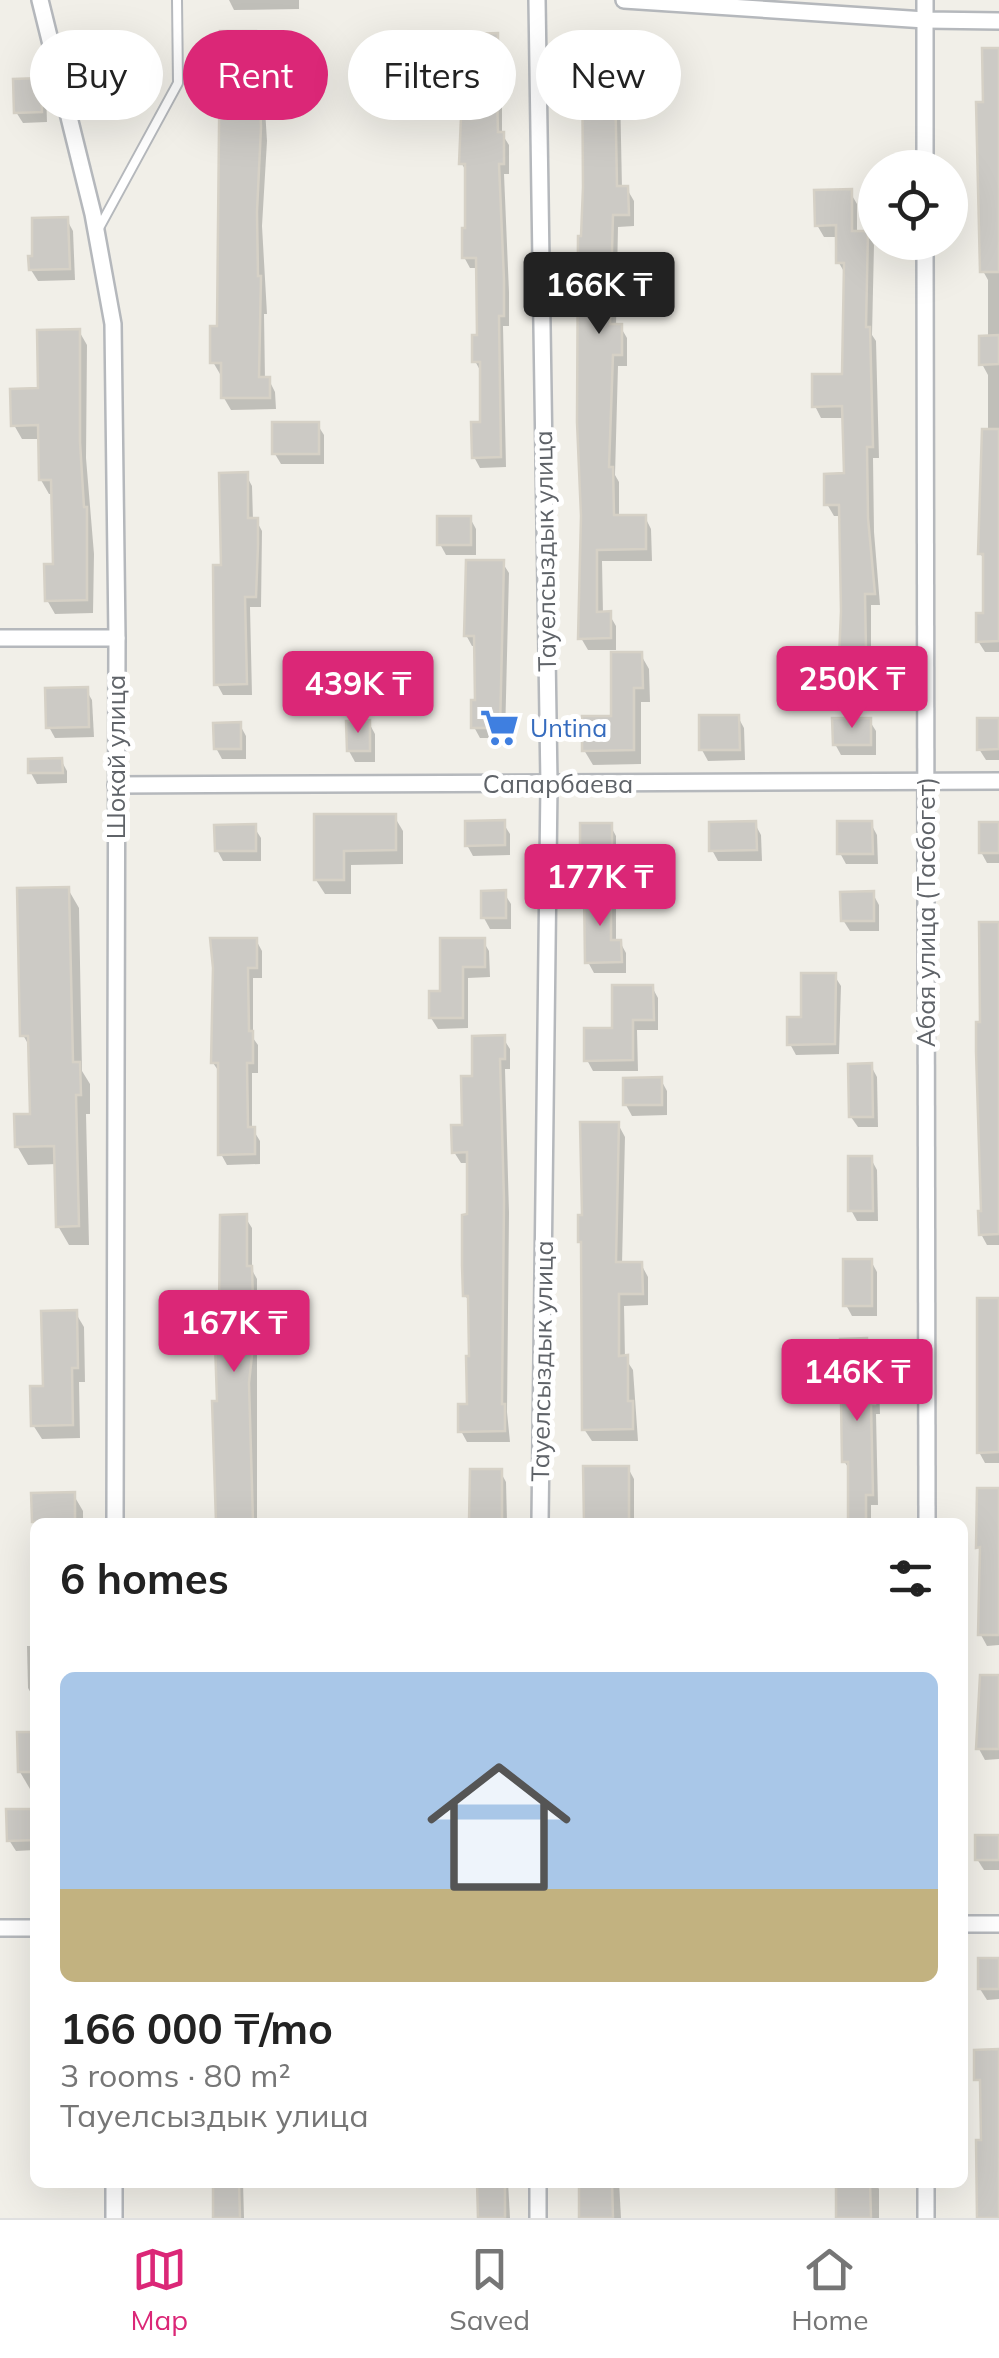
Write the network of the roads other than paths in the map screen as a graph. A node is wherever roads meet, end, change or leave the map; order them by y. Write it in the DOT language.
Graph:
graph roads {
  1 [pos="40,0"];
  2 [pos="177,0"];
  3 [pos="537,0"];
  4 [pos="624,0"];
  5 [pos="925,0"];
  6 [pos="925,20"];
  7 [pos="999,21"];
  8 [pos="925,150"];
  9 [pos="97,232"];
  10 [pos="925,260"];
  11 [pos="0,638"];
  12 [pos="117,638"];
  13 [pos="926,782"];
  14 [pos="999,782"];
  15 [pos="116,784"];
  16 [pos="548,784"];
  17 [pos="115,1518"];
  18 [pos="540,1518"];
  19 [pos="927,1518"];
  20 [pos="968,1924"];
  21 [pos="999,1924"];
  22 [pos="0,1928"];
  23 [pos="30,1928"];
  24 [pos="114,2188"];
  25 [pos="538,2188"];
  26 [pos="926,2188"];
  27 [pos="114,2218"];
  28 [pos="538,2218"];
  29 [pos="926,2218"];
  1 -- 9 [label="street, Шокай улица"];
  2 -- 9 [label="lane"];
  3 -- 16 [label="street, Тауелсыздык улица"];
  4 -- 6 [label="street"];
  5 -- 6 [label="street"];
  6 -- 7 [label="street"];
  6 -- 8 [label="street"];
  9 -- 12 [label="street, Шокай улица"];
  10 -- 13 [label="street, Абая улица (Тасбогет)"];
  11 -- 12 [label="street"];
  12 -- 15 [label="street, Шокай улица"];
  13 -- 14 [label="street, Сапарбаева"];
  13 -- 16 [label="street, Сапарбаева"];
  13 -- 19 [label="street, Абая улица (Тасбогет)"];
  15 -- 16 [label="street, Сапарбаева"];
  15 -- 17 [label="street, Шокай улица"];
  16 -- 18 [label="street, Тауелсыздык улица"];
  20 -- 21 [label="street"];
  22 -- 23 [label="street"];
  24 -- 27 [label="street"];
  25 -- 28 [label="street"];
  26 -- 29 [label="street"];
}
